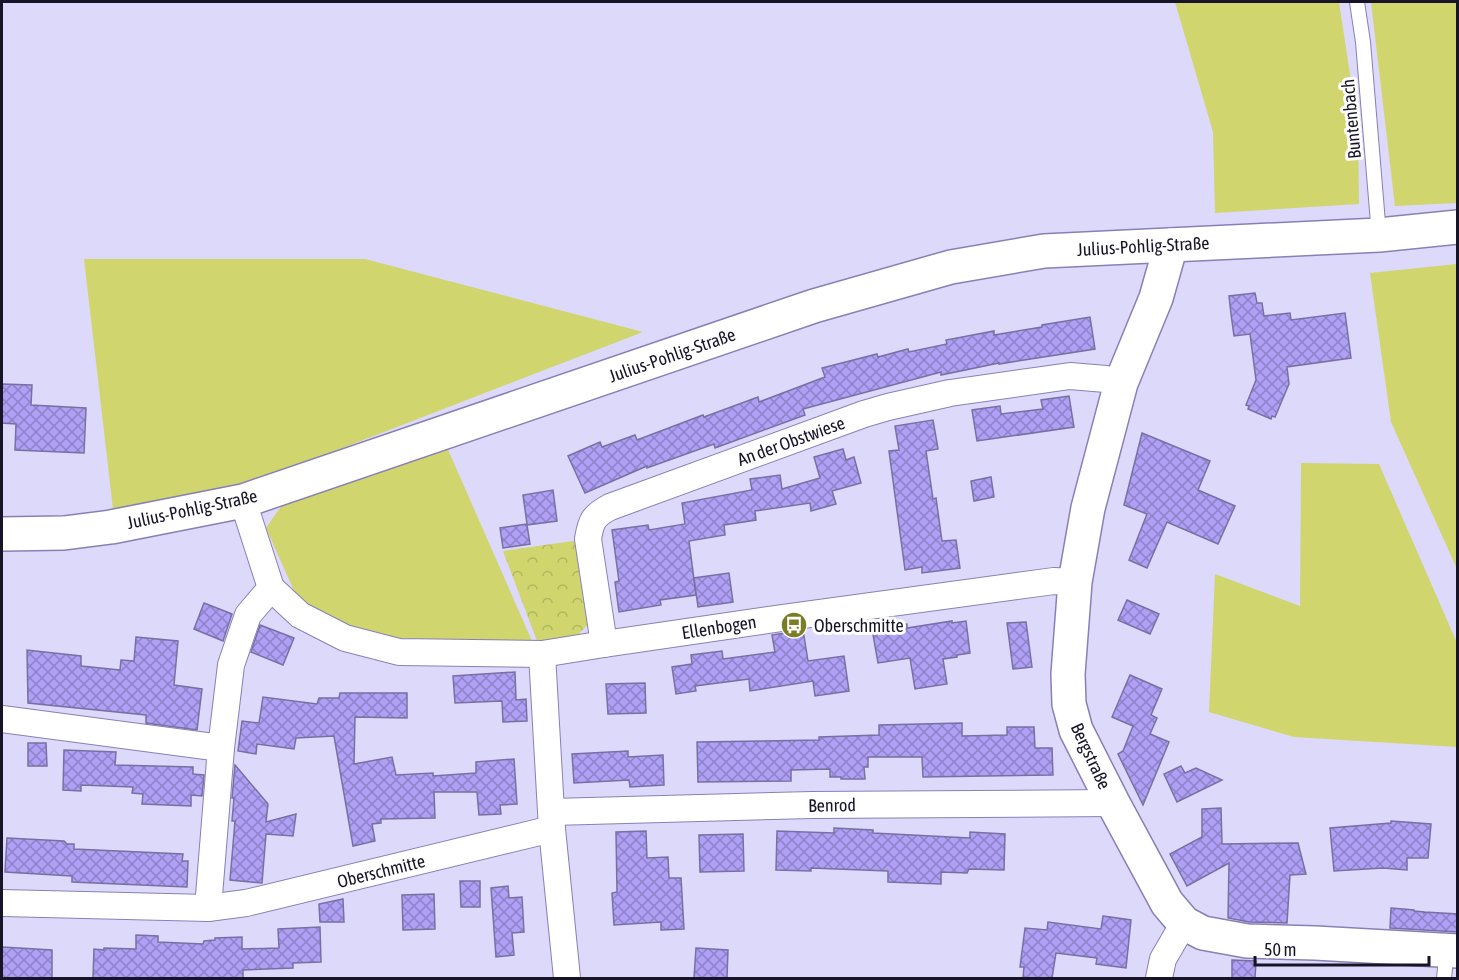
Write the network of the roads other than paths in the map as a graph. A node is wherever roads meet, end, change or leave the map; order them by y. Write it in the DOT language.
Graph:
graph roads {
  1 [pos="1357,2"];
  2 [pos="1458,227"];
  3 [pos="1366,235"];
  4 [pos="1171,245"];
  5 [pos="1121,383"];
  6 [pos="243,501"];
  7 [pos="2,534"];
  8 [pos="1075,582"];
  9 [pos="272,588"];
  10 [pos="603,644"];
  11 [pos="542,654"];
  12 [pos="2,719"];
  13 [pos="222,748"];
  14 [pos="1113,803"];
  15 [pos="552,821"];
  16 [pos="2,903"];
  17 [pos="208,908"];
  18 [pos="1184,923"];
  19 [pos="1449,959"];
  20 [pos="567,978"];
  21 [pos="1159,978"];
  1 -- 3 [label="lane, Buntenbach"];
  2 -- 3 [label="street, Julius-Pohlig-Straße"];
  3 -- 4 [label="street, Julius-Pohlig-Straße"];
  4 -- 5 [label="street, Bergstraße"];
  4 -- 6 [label="street, Julius-Pohlig-Straße"];
  5 -- 8 [label="street, Bergstraße"];
  5 -- 10 [label="street, An der Obstwiese"];
  6 -- 7 [label="street, Julius-Pohlig-Straße"];
  6 -- 9 [label="street"];
  8 -- 10 [label="street, Ellenbogen"];
  8 -- 14 [label="street, Bergstraße"];
  9 -- 11 [label="street"];
  9 -- 13 [label="street"];
  10 -- 11 [label="street, Ellenbogen"];
  11 -- 15 [label="street"];
  12 -- 13 [label="street"];
  13 -- 17 [label="street"];
  14 -- 15 [label="street, Benrod"];
  14 -- 18 [label="street, Bergstraße"];
  15 -- 17 [label="street, Oberschmitte"];
  15 -- 20 [label="street"];
  16 -- 17 [label="street, Oberschmitte"];
  18 -- 19 [label="street, Bergstraße"];
  18 -- 21 [label="street"];
}
